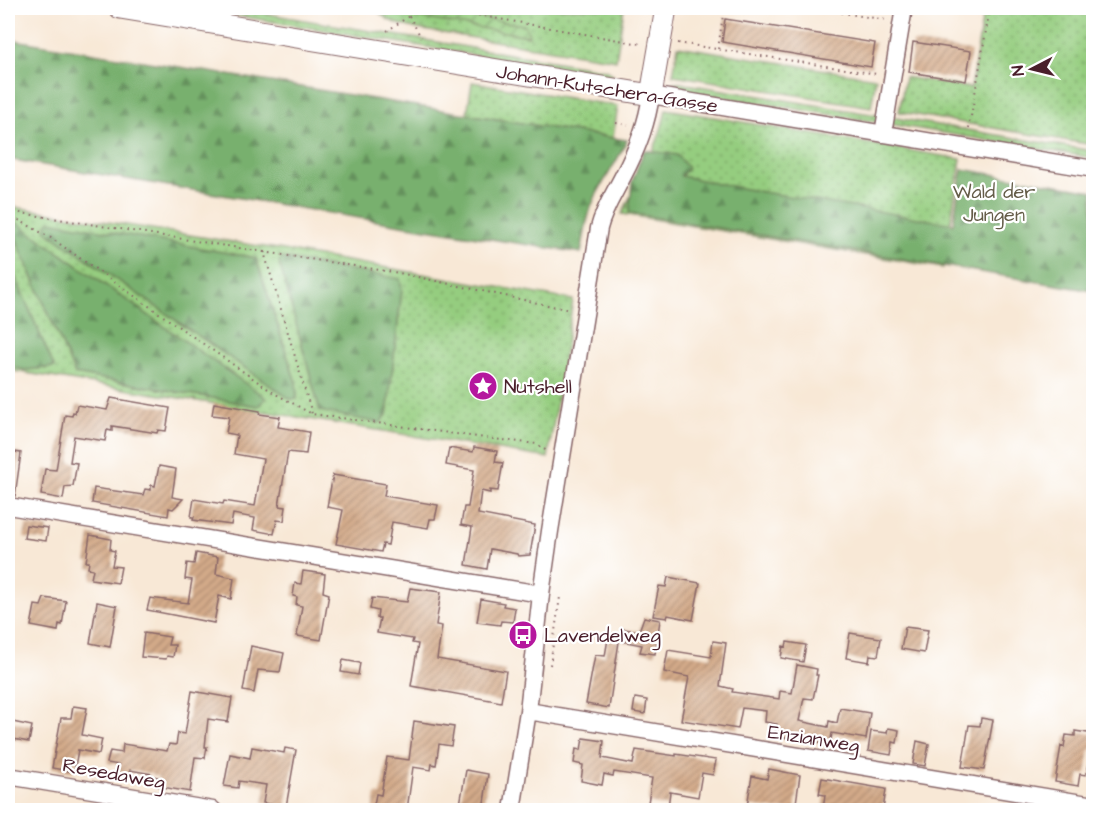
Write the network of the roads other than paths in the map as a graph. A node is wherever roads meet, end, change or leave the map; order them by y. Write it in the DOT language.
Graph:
graph roads {
  1 [pos="120,8"];
  2 [pos="666,8"];
  3 [pos="903,15"];
  4 [pos="651,95"];
  5 [pos="883,134"];
  6 [pos="1094,169"];
  7 [pos="8,506"];
  8 [pos="541,594"];
  9 [pos="528,711"];
  10 [pos="8,776"];
  11 [pos="1094,805"];
  12 [pos="213,810"];
  13 [pos="512,810"];
  1 -- 4 [label="street, Johann-Kutschera-Gasse"];
  2 -- 4 [label="street"];
  3 -- 5 [label="street"];
  4 -- 5 [label="street, Johann-Kutschera-Gasse"];
  4 -- 8 [label="street"];
  5 -- 6 [label="street, Johann-Kutschera-Gasse"];
  7 -- 8 [label="street"];
  8 -- 9 [label="street"];
  9 -- 11 [label="street, Enzianweg"];
  9 -- 13 [label="street"];
  10 -- 12 [label="street, Resedaweg"];
}
